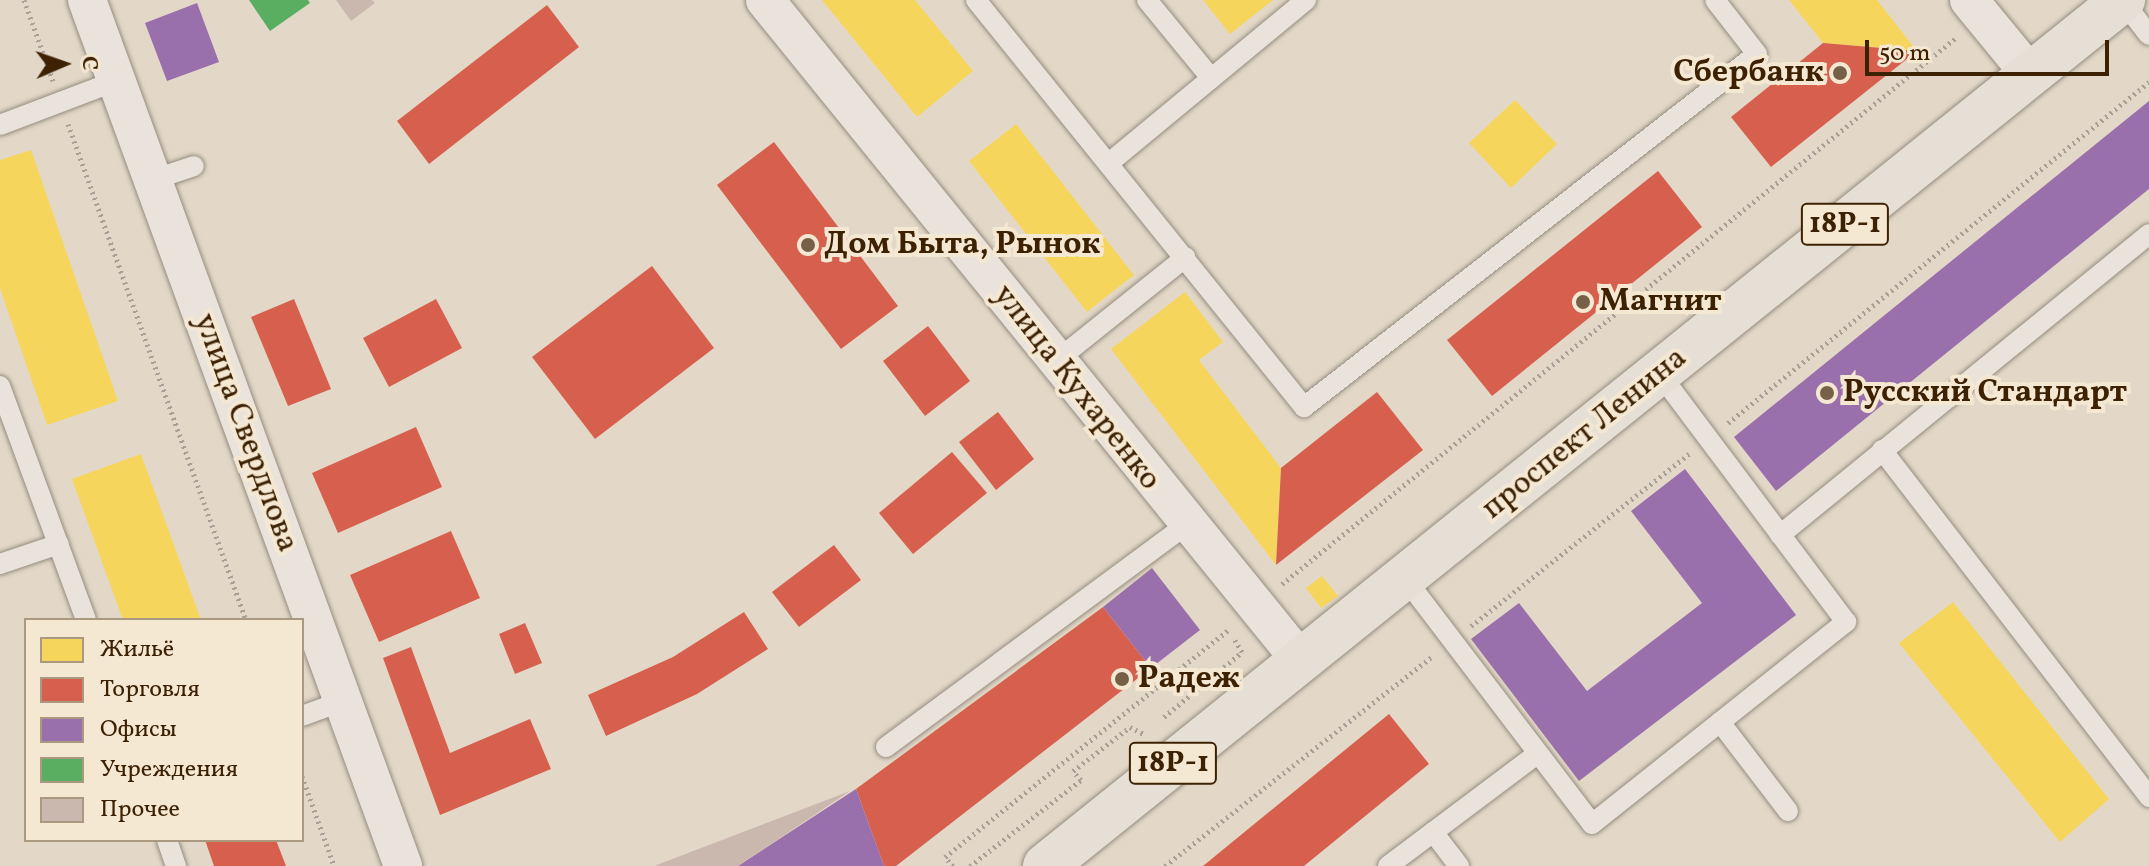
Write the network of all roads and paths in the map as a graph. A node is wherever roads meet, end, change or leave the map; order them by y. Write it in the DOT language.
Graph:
graph roads {
  1 [pos="24,0"];
  2 [pos="87,0"];
  3 [pos="765,0"];
  4 [pos="976,0"];
  5 [pos="1147,0"];
  6 [pos="1306,0"];
  7 [pos="1715,0"];
  8 [pos="1969,0"];
  9 [pos="2122,0"];
  10 [pos="2149,35"];
  11 [pos="1957,37"];
  12 [pos="2029,73"];
  13 [pos="1211,78"];
  14 [pos="116,81"];
  15 [pos="2149,82"];
  16 [pos="60,102"];
  17 [pos="0,125"];
  18 [pos="1109,163"];
  19 [pos="194,166"];
  20 [pos="152,180"];
  21 [pos="2147,240"];
  22 [pos="1186,257"];
  23 [pos="1056,361"];
  24 [pos="1660,374"];
  25 [pos="0,386"];
  26 [pos="1708,440"];
  27 [pos="1882,450"];
  28 [pos="1185,526"];
  29 [pos="1780,535"];
  30 [pos="59,544"];
  31 [pos="0,564"];
  32 [pos="1404,577"];
  33 [pos="1281,585"];
  34 [pos="85,618"];
  35 [pos="245,618"];
  36 [pos="1450,642"];
  37 [pos="1301,661"];
  38 [pos="343,701"];
  39 [pos="304,715"];
  40 [pos="1720,722"];
  41 [pos="886,747"];
  42 [pos="1537,754"];
  43 [pos="304,782"];
  44 [pos="2149,797"];
  45 [pos="1788,811"];
  46 [pos="1433,832"];
  47 [pos="168,842"];
  48 [pos="176,866"];
  49 [pos="334,866"];
  50 [pos="403,866"];
  51 [pos="953,866"];
  52 [pos="970,866"];
  53 [pos="1045,866"];
  54 [pos="1165,866"];
  55 [pos="1388,866"];
  56 [pos="1459,866"];
  1 -- 16 [label="path"];
  2 -- 14 [label="street, улица Свердлова"];
  3 -- 23 [label="street, улица Кухаренко"];
  4 -- 18 [label="lane"];
  5 -- 13 [label="lane"];
  6 -- 13 [label="lane"];
  7 -- 22 [label="lane"];
  8 -- 12 [label="street"];
  9 -- 10 [label="lane"];
  9 -- 12 [label="main road, проспект Ленина / 18Р-1"];
  11 -- 33 [label="path"];
  12 -- 24 [label="main road, проспект Ленина / 18Р-1"];
  13 -- 18 [label="lane"];
  14 -- 16 [label="lane"];
  14 -- 20 [label="street, улица Свердлова"];
  15 -- 26 [label="path"];
  16 -- 17 [label="lane"];
  16 -- 35 [label="path"];
  18 -- 22 [label="lane"];
  19 -- 20 [label="lane"];
  20 -- 38 [label="street, улица Свердлова"];
  21 -- 27 [label="lane"];
  22 -- 23 [label="lane"];
  23 -- 28 [label="street, улица Кухаренко"];
  24 -- 26 [label="lane"];
  24 -- 32 [label="main road, проспект Ленина / 18Р-1"];
  25 -- 30 [label="lane"];
  26 -- 29 [label="lane"];
  26 -- 36 [label="path"];
  27 -- 29 [label="lane"];
  27 -- 44 [label="lane"];
  28 -- 37 [label="street, улица Кухаренко"];
  28 -- 41 [label="lane"];
  29 -- 40 [label="lane"];
  30 -- 31 [label="lane"];
  30 -- 34 [label="lane"];
  32 -- 36 [label="lane"];
  32 -- 37 [label="main road, проспект Ленина / 18Р-1"];
  36 -- 42 [label="lane"];
  36 -- 54 [label="path"];
  37 -- 53 [label="main road, проспект Ленина / 18Р-1"];
  38 -- 39 [label="lane"];
  38 -- 50 [label="street, улица Свердлова"];
  40 -- 42 [label="lane"];
  40 -- 45 [label="lane"];
  42 -- 46 [label="lane"];
  43 -- 49 [label="path"];
  46 -- 55 [label="lane"];
  46 -- 56 [label="lane"];
  47 -- 48 [label="lane"];
  51 -- 52 [label="path"];
}
